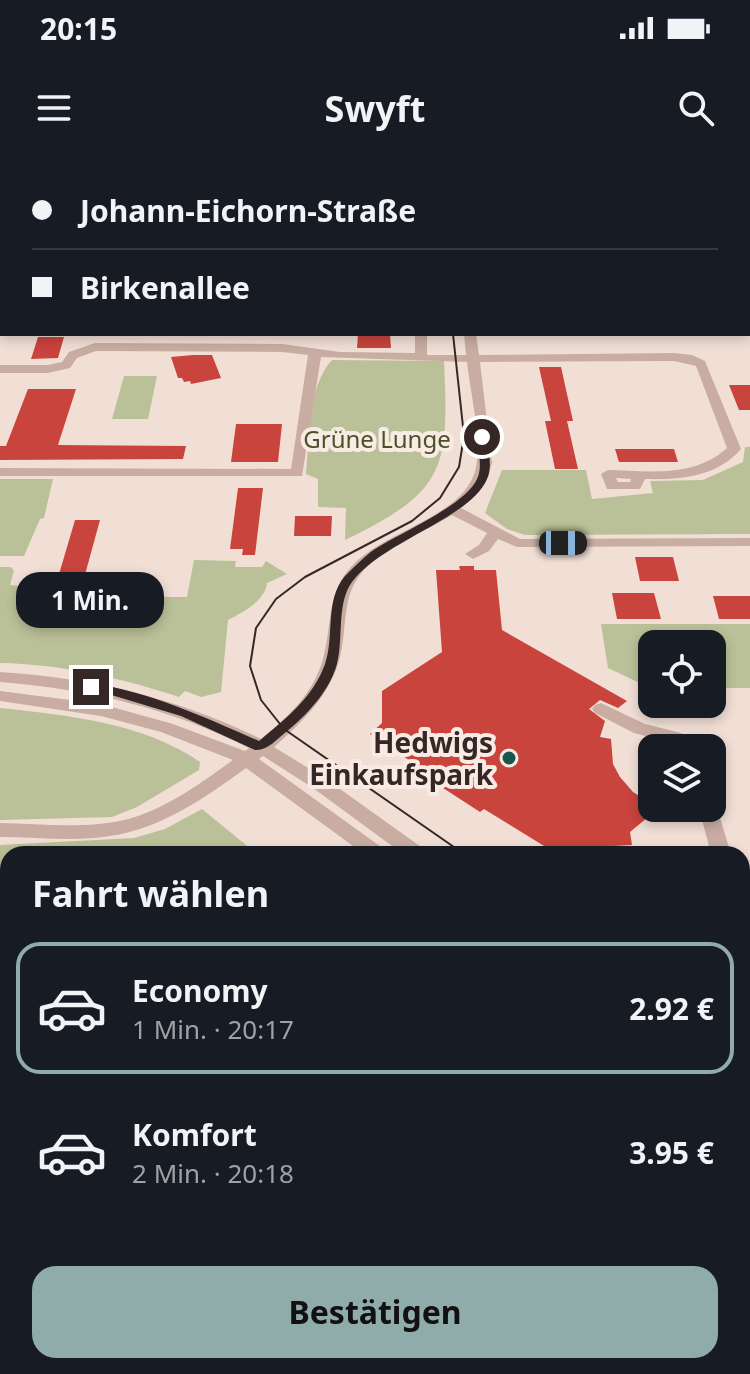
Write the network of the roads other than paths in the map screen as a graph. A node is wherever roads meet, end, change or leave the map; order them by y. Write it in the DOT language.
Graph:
graph roads {
  1 [pos="421,336"];
  2 [pos="470,336"];
  3 [pos="183,341"];
  4 [pos="315,353"];
  5 [pos="421,357"];
  6 [pos="474,358"];
  7 [pos="0,369"];
  8 [pos="0,472"];
  9 [pos="640,474"];
  10 [pos="452,509"];
  11 [pos="494,533"];
  12 [pos="750,542"];
  13 [pos="473,554"];
  14 [pos="0,677"];
  15 [pos="0,696"];
  16 [pos="601,709"];
  17 [pos="662,734"];
  18 [pos="252,752"];
  19 [pos="712,822"];
  20 [pos="0,830"];
  21 [pos="367,846"];
  22 [pos="404,846"];
  23 [pos="719,846"];
  1 -- 5 [label="street"];
  2 -- 6 [label="street"];
  3 -- 4 [label="street"];
  3 -- 7 [label="street"];
  4 -- 5 [label="street"];
  4 -- 8 [label="street"];
  5 -- 6 [label="street"];
  6 -- 9 [label="street"];
  6 -- 10 [label="street"];
  10 -- 11 [label="street"];
  10 -- 18 [label="street"];
  11 -- 12 [label="street"];
  11 -- 13 [label="street"];
  14 -- 18 [label="street"];
  15 -- 18 [label="street"];
  16 -- 17 [label="street"];
  18 -- 20 [label="street"];
  18 -- 21 [label="street"];
  18 -- 22 [label="street"];
  19 -- 23 [label="street"];
}
